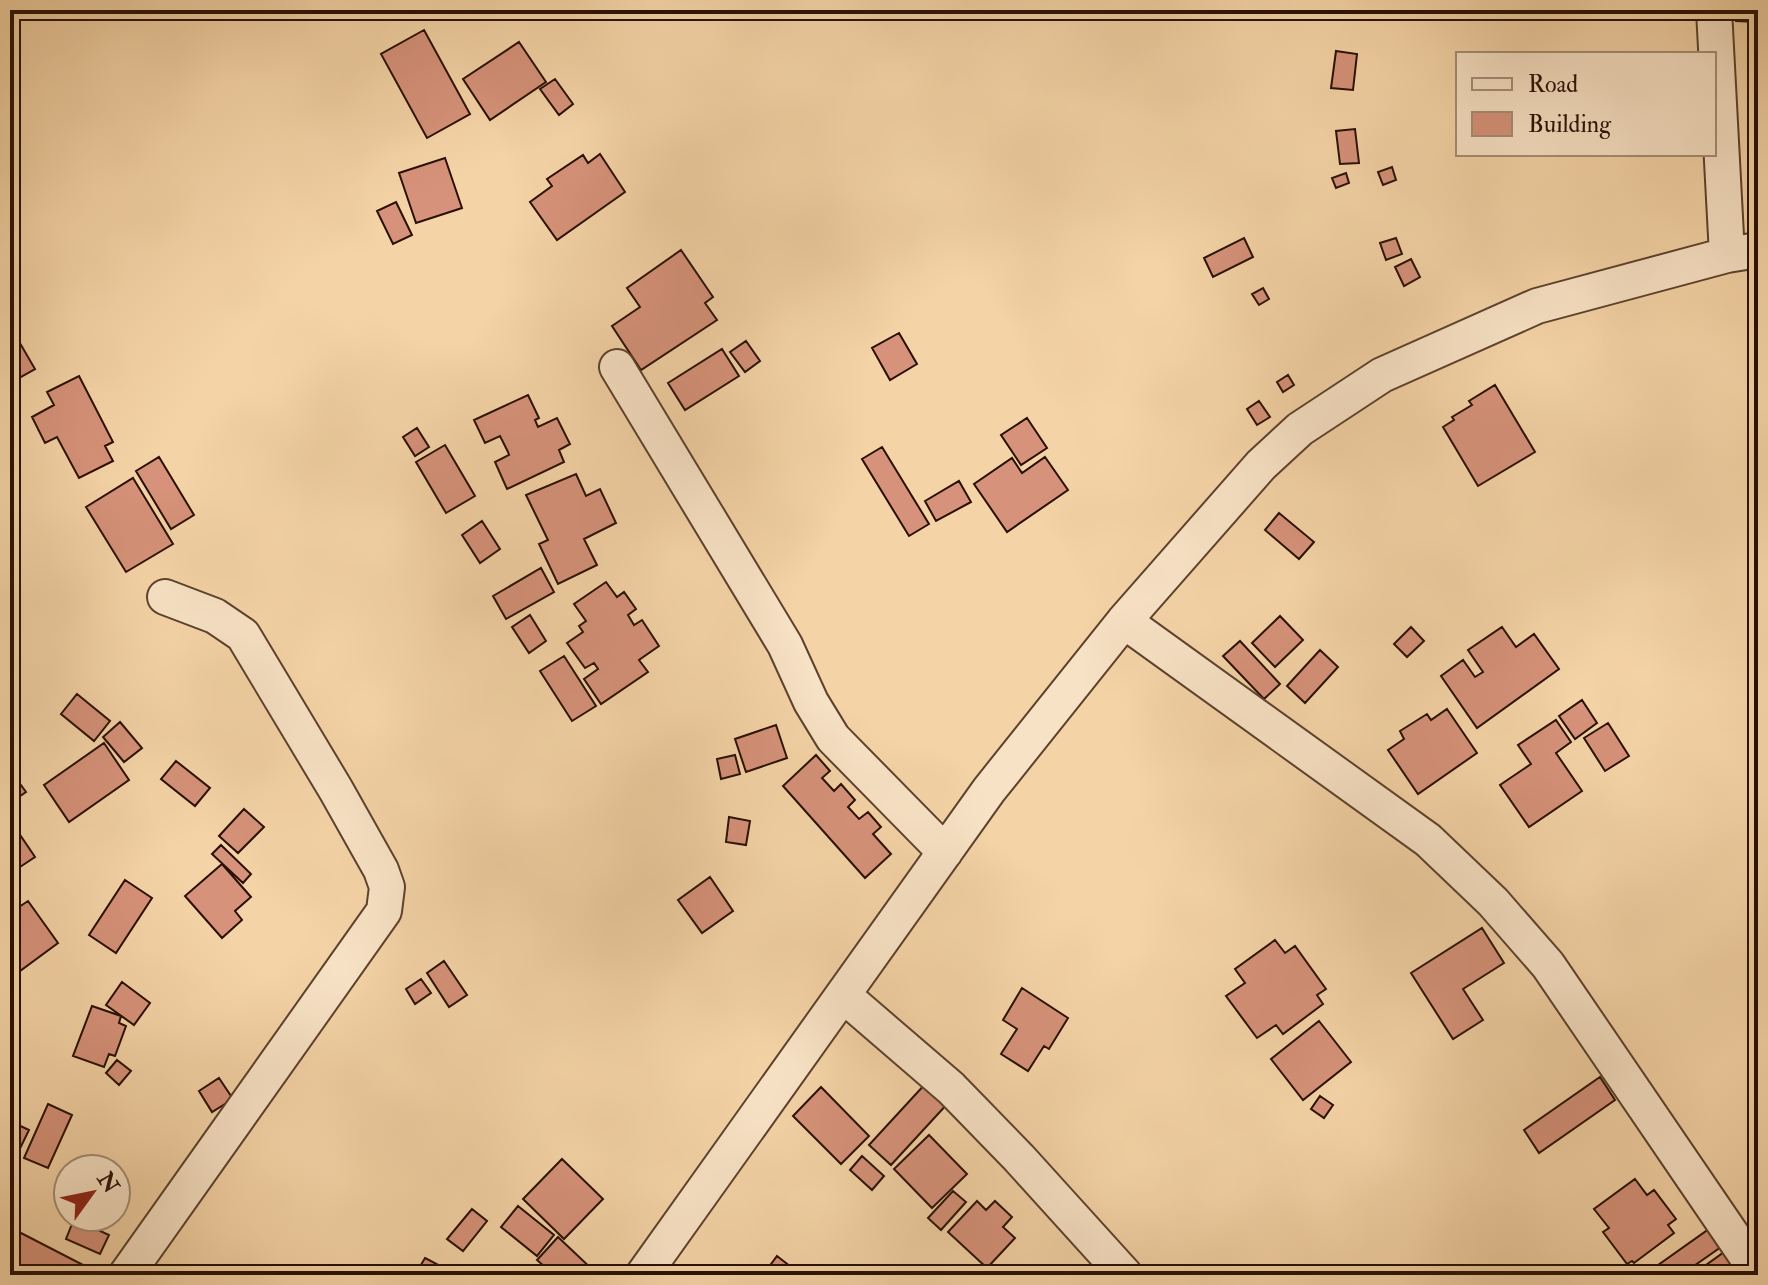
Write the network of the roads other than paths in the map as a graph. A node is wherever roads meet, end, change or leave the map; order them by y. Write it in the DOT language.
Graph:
graph roads {
  1 [pos="1714,10"];
  2 [pos="1742,252"];
  3 [pos="617,367"];
  4 [pos="165,597"];
  5 [pos="1124,621"];
  6 [pos="945,852"];
  7 [pos="843,995"];
  8 [pos="1747,1257"];
  9 [pos="126,1275"];
  10 [pos="643,1275"];
  11 [pos="1125,1275"];
  1 -- 2 [label="street"];
  2 -- 5 [label="street"];
  3 -- 6 [label="street"];
  4 -- 9 [label="street"];
  5 -- 6 [label="street"];
  5 -- 8 [label="street"];
  6 -- 7 [label="street"];
  7 -- 10 [label="street"];
  7 -- 11 [label="street"];
}
